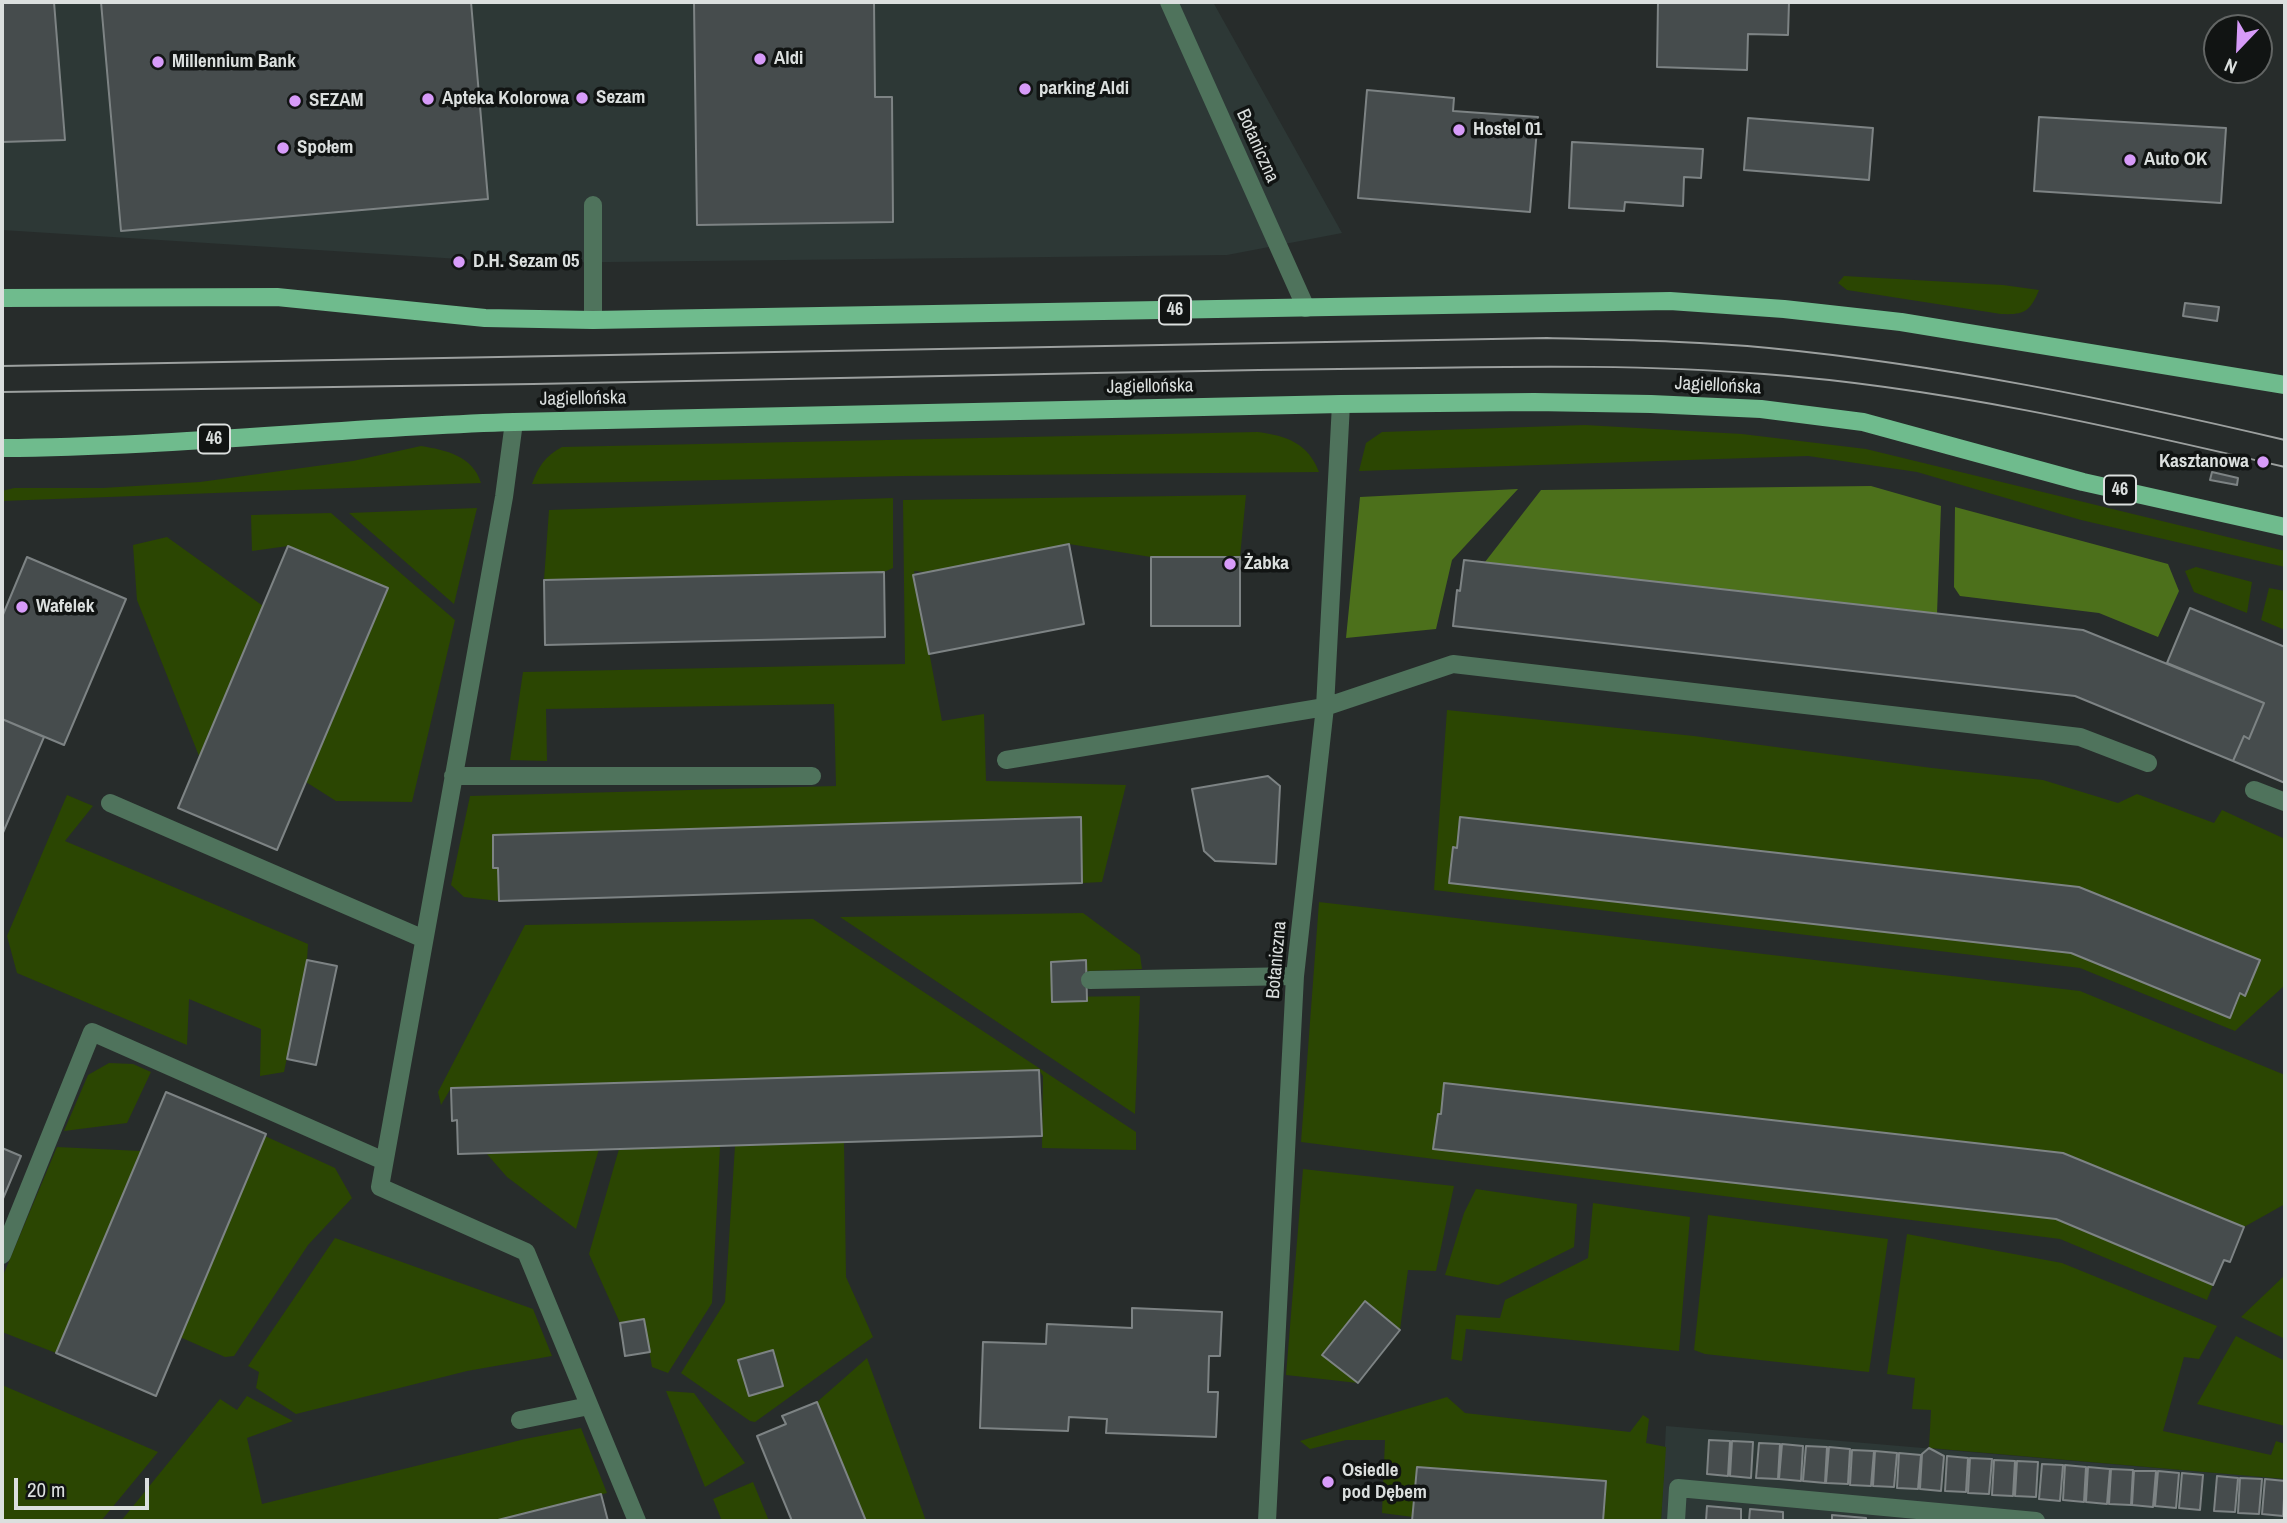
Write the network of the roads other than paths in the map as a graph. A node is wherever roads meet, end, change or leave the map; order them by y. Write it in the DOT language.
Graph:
graph roads {
  1 [pos="1169,2"];
  2 [pos="593,205"];
  3 [pos="2,298"];
  4 [pos="1306,308"];
  5 [pos="593,320"];
  6 [pos="2285,385"];
  7 [pos="1341,404"];
  8 [pos="514,422"];
  9 [pos="2,448"];
  10 [pos="2285,527"];
  11 [pos="1325,707"];
  12 [pos="1006,760"];
  13 [pos="2148,763"];
  14 [pos="453,776"];
  15 [pos="812,776"];
  16 [pos="2254,790"];
  17 [pos="2285,802"];
  18 [pos="110,803"];
  19 [pos="424,939"];
  20 [pos="1295,976"];
  21 [pos="1090,980"];
  22 [pos="384,1161"];
  23 [pos="2,1255"];
  24 [pos="589,1406"];
  25 [pos="520,1420"];
  26 [pos="1928,1517"];
  27 [pos="637,1521"];
  28 [pos="1267,1521"];
  29 [pos="1676,1521"];
  30 [pos="2036,1521"];
  1 -- 4 [label="street, Botaniczna"];
  2 -- 5 [label="street"];
  3 -- 5 [label="main road, 46"];
  4 -- 5 [label="main road, 46"];
  4 -- 6 [label="main road, 46"];
  7 -- 8 [label="main road, Jagiellońska / 46"];
  7 -- 10 [label="main road, Jagiellońska / 46"];
  7 -- 11 [label="street, Botaniczna"];
  8 -- 9 [label="main road, Jagiellońska / 46"];
  8 -- 14 [label="street"];
  11 -- 12 [label="street"];
  11 -- 13 [label="street"];
  11 -- 20 [label="street, Botaniczna"];
  14 -- 15 [label="street"];
  14 -- 19 [label="street"];
  16 -- 17 [label="street"];
  18 -- 19 [label="street"];
  19 -- 22 [label="street"];
  20 -- 21 [label="street"];
  20 -- 28 [label="street, Botaniczna"];
  22 -- 23 [label="street"];
  22 -- 24 [label="street"];
  24 -- 25 [label="street"];
  24 -- 27 [label="street"];
  26 -- 29 [label="street"];
  26 -- 30 [label="street"];
}
